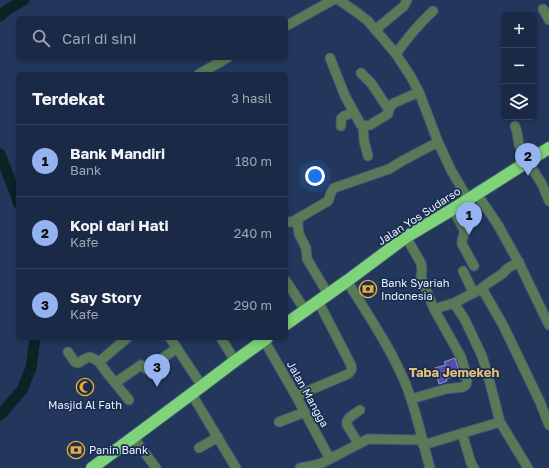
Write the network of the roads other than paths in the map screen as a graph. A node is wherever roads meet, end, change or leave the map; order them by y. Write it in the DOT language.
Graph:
graph roads {
  1 [pos="333,0"];
  2 [pos="339,0"];
  3 [pos="407,0"];
  4 [pos="543,9"];
  5 [pos="433,11"];
  6 [pos="549,20"];
  7 [pos="288,25"];
  8 [pos="376,30"];
  9 [pos="396,54"];
  10 [pos="330,58"];
  11 [pos="224,60"];
  12 [pos="202,72"];
  13 [pos="361,73"];
  14 [pos="419,92"];
  15 [pos="389,110"];
  16 [pos="354,112"];
  17 [pos="341,126"];
  18 [pos="363,126"];
  19 [pos="515,126"];
  20 [pos="438,142"];
  21 [pos="549,148"];
  22 [pos="368,156"];
  23 [pos="528,162"];
  24 [pos="473,196"];
  25 [pos="549,201"];
  26 [pos="453,209"];
  27 [pos="298,218"];
  28 [pos="288,222"];
  29 [pos="406,236"];
  30 [pos="519,262"];
  31 [pos="474,266"];
  32 [pos="463,271"];
  33 [pos="347,281"];
  34 [pos="288,283"];
  35 [pos="477,291"];
  36 [pos="323,298"];
  37 [pos="454,303"];
  38 [pos="434,309"];
  39 [pos="305,310"];
  40 [pos="288,323"];
  41 [pos="549,325"];
  42 [pos="125,340"];
  43 [pos="171,340"];
  44 [pos="222,340"];
  45 [pos="264,340"];
  46 [pos="266,340"];
  47 [pos="177,348"];
  48 [pos="68,352"];
  49 [pos="234,361"];
  50 [pos="99,362"];
  51 [pos="115,383"];
  52 [pos="202,386"];
  53 [pos="192,394"];
  54 [pos="296,396"];
  55 [pos="411,399"];
  56 [pos="129,400"];
  57 [pos="360,410"];
  58 [pos="305,412"];
  59 [pos="279,422"];
  60 [pos="500,422"];
  61 [pos="549,425"];
  62 [pos="462,433"];
  63 [pos="133,437"];
  64 [pos="218,437"];
  65 [pos="423,442"];
  66 [pos="358,443"];
  67 [pos="199,448"];
  68 [pos="330,459"];
  69 [pos="99,466"];
  70 [pos="156,468"];
  71 [pos="236,468"];
  72 [pos="300,468"];
  73 [pos="430,468"];
  74 [pos="474,468"];
  75 [pos="528,468"];
  1 -- 7 [label="street"];
  2 -- 8 [label="street"];
  3 -- 8 [label="street"];
  4 -- 6 [label="street"];
  5 -- 9 [label="street"];
  8 -- 9 [label="street"];
  9 -- 14 [label="street"];
  10 -- 16 [label="street"];
  11 -- 12 [label="street"];
  13 -- 15 [label="street"];
  14 -- 15 [label="street"];
  14 -- 20 [label="street"];
  15 -- 18 [label="street"];
  16 -- 17 [label="street"];
  16 -- 18 [label="street"];
  18 -- 22 [label="street"];
  19 -- 23 [label="street"];
  20 -- 24 [label="street"];
  20 -- 27 [label="street"];
  21 -- 23 [label="highway, Jalan Yos Sudarso"];
  23 -- 24 [label="highway, Jalan Yos Sudarso"];
  23 -- 25 [label="street"];
  24 -- 26 [label="highway, Jalan Yos Sudarso"];
  24 -- 30 [label="street"];
  26 -- 29 [label="highway, Jalan Yos Sudarso"];
  26 -- 31 [label="street"];
  27 -- 28 [label="street"];
  27 -- 36 [label="street"];
  29 -- 33 [label="highway, Jalan Yos Sudarso"];
  29 -- 38 [label="street"];
  30 -- 35 [label="street"];
  30 -- 41 [label="street"];
  32 -- 35 [label="street"];
  33 -- 36 [label="highway, Jalan Yos Sudarso"];
  33 -- 55 [label="street"];
  34 -- 39 [label="street"];
  35 -- 37 [label="street"];
  35 -- 61 [label="street"];
  36 -- 39 [label="highway, Jalan Yos Sudarso"];
  36 -- 54 [label="street"];
  37 -- 38 [label="street"];
  37 -- 60 [label="street"];
  38 -- 55 [label="street"];
  39 -- 40 [label="highway, Jalan Yos Sudarso"];
  42 -- 50 [label="street"];
  43 -- 47 [label="street"];
  44 -- 49 [label="street"];
  45 -- 49 [label="highway"];
  46 -- 54 [label="street, Jalan Mangga"];
  47 -- 51 [label="street"];
  47 -- 52 [label="street"];
  48 -- 50 [label="street"];
  49 -- 52 [label="highway"];
  50 -- 51 [label="street"];
  51 -- 56 [label="street"];
  52 -- 53 [label="highway"];
  53 -- 63 [label="highway"];
  53 -- 64 [label="street"];
  54 -- 58 [label="street, Jalan Mangga"];
  55 -- 65 [label="street"];
  57 -- 66 [label="street"];
  58 -- 59 [label="street"];
  58 -- 68 [label="street, Jalan Mangga"];
  60 -- 62 [label="street"];
  60 -- 75 [label="street"];
  62 -- 65 [label="street"];
  62 -- 74 [label="street"];
  63 -- 69 [label="highway"];
  63 -- 70 [label="street"];
  64 -- 67 [label="street"];
  64 -- 71 [label="street"];
  65 -- 66 [label="street"];
  65 -- 73 [label="street"];
  66 -- 68 [label="street"];
  68 -- 72 [label="street"];
}
